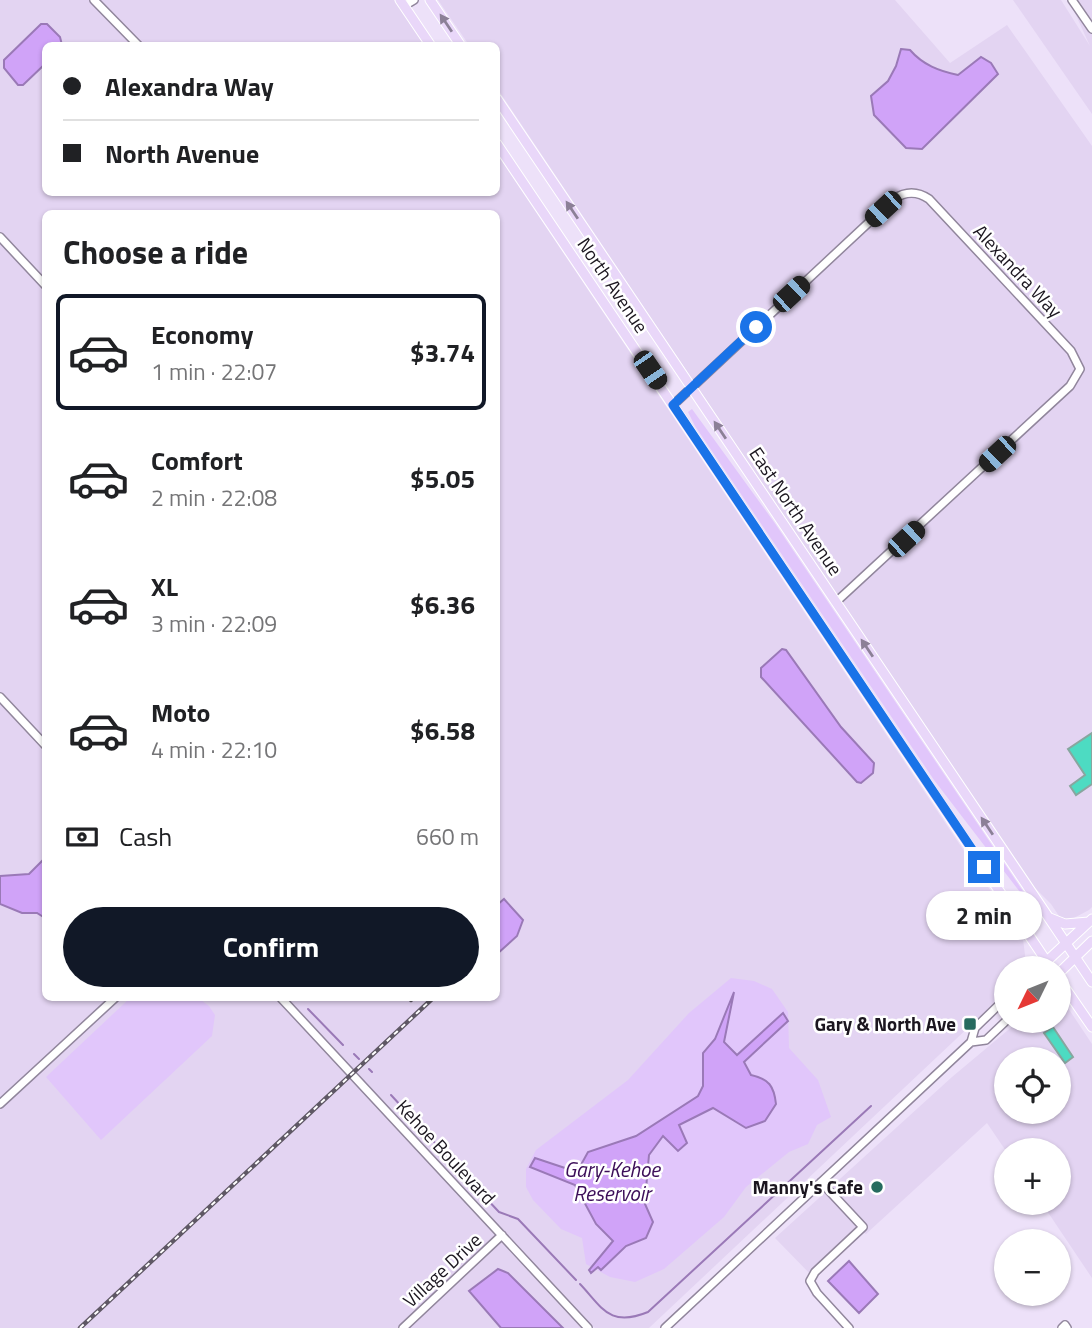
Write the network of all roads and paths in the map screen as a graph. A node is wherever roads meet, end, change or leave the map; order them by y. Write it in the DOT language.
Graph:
graph roads {
  1 [pos="94,0"];
  2 [pos="414,0"];
  3 [pos="430,0"];
  4 [pos="1072,0"];
  5 [pos="402,3"];
  6 [pos="1092,29"];
  7 [pos="135,42"];
  8 [pos="428,42"];
  9 [pos="458,42"];
  10 [pos="500,103"];
  11 [pos="500,148"];
  12 [pos="0,237"];
  13 [pos="42,282"];
  14 [pos="692,388"];
  15 [pos="673,405"];
  16 [pos="836,602"];
  17 [pos="0,697"];
  18 [pos="42,742"];
  19 [pos="1048,917"];
  20 [pos="1091,920"];
  21 [pos="1092,942"];
  22 [pos="1066,944"];
  23 [pos="1040,956"];
  24 [pos="1055,956"];
  25 [pos="1075,957"];
  26 [pos="1071,961"];
  27 [pos="1092,982"];
  28 [pos="1071,997"];
  29 [pos="112,1001"];
  30 [pos="284,1001"];
  31 [pos="1071,1001"];
  32 [pos="1075,1003"];
  33 [pos="994,1010"];
  34 [pos="1092,1027"];
  35 [pos="994,1032"];
  36 [pos="971,1042"];
  37 [pos="0,1089"];
  38 [pos="8,1097"];
  39 [pos="0,1104"];
  40 [pos="821,1182"];
  41 [pos="502,1235"];
  42 [pos="403,1328"];
  43 [pos="588,1328"];
  44 [pos="665,1328"];
  45 [pos="849,1328"];
  1 -- 7 [label="street"];
  2 -- 5 [label="street"];
  9 -- 3 [label="main road, one-way"];
  4 -- 6 [label="street"];
  5 -- 8 [label="main road"];
  14 -- 10 [label="main road, East North Avenue, one-way"];
  11 -- 15 [label="main road, North Avenue"];
  12 -- 13 [label="street"];
  14 -- 15 [label="street, Alexandra Way"];
  16 -- 14 [label="main road, East North Avenue, one-way"];
  14 -- 16 [label="street, Alexandra Way"];
  15 -- 23 [label="main road, North Avenue"];
  19 -- 16 [label="main road, East North Avenue, one-way"];
  17 -- 18 [label="street"];
  19 -- 20 [label="main road"];
  19 -- 22 [label="main road, East North Avenue"];
  20 -- 22 [label="main road"];
  21 -- 25 [label="main road"];
  22 -- 24 [label="main road"];
  22 -- 25 [label="main road"];
  25 -- 26 [label="main road"];
  25 -- 27 [label="main road"];
  28 -- 32 [label="main road"];
  29 -- 38 [label="street"];
  30 -- 41 [label="street, Kehoe Boulevard"];
  31 -- 32 [label="main road"];
  32 -- 34 [label="main road"];
  33 -- 36 [label="street"];
  35 -- 36 [label="street"];
  36 -- 40 [label="street"];
  37 -- 38 [label="street"];
  38 -- 39 [label="street"];
  40 -- 44 [label="street"];
  40 -- 45 [label="street"];
  41 -- 42 [label="street, Village Drive"];
  41 -- 43 [label="street, Kehoe Boulevard"];
}
